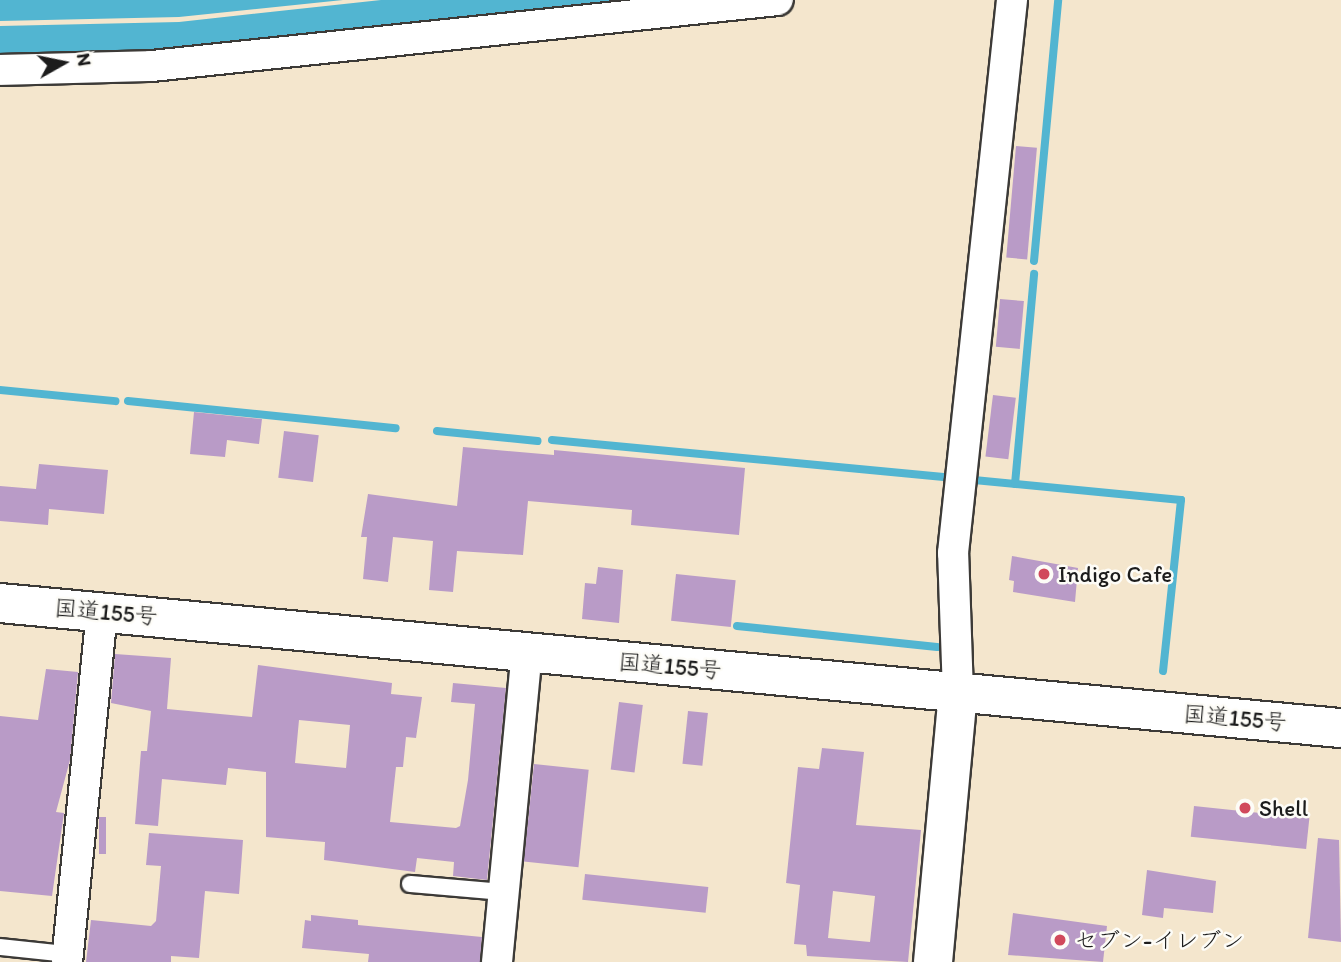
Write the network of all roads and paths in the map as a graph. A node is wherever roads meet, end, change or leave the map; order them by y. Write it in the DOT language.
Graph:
graph roads {
  1 [pos="778,0"];
  2 [pos="1012,0"];
  3 [pos="0,70"];
  4 [pos="0,603"];
  5 [pos="102,612"];
  6 [pos="527,652"];
  7 [pos="958,693"];
  8 [pos="1341,728"];
  9 [pos="410,884"];
  10 [pos="504,892"];
  11 [pos="0,947"];
  12 [pos="67,958"];
  13 [pos="497,962"];
  14 [pos="933,962"];
  1 -- 3 [label="street"];
  2 -- 7 [label="street"];
  4 -- 5 [label="main road, 国道155号"];
  5 -- 6 [label="main road, 国道155号"];
  5 -- 12 [label="street"];
  6 -- 7 [label="main road, 国道155号"];
  6 -- 10 [label="street"];
  7 -- 8 [label="main road, 国道155号"];
  7 -- 14 [label="main road"];
  9 -- 10 [label="lane"];
  10 -- 13 [label="street"];
  11 -- 12 [label="lane"];
}
